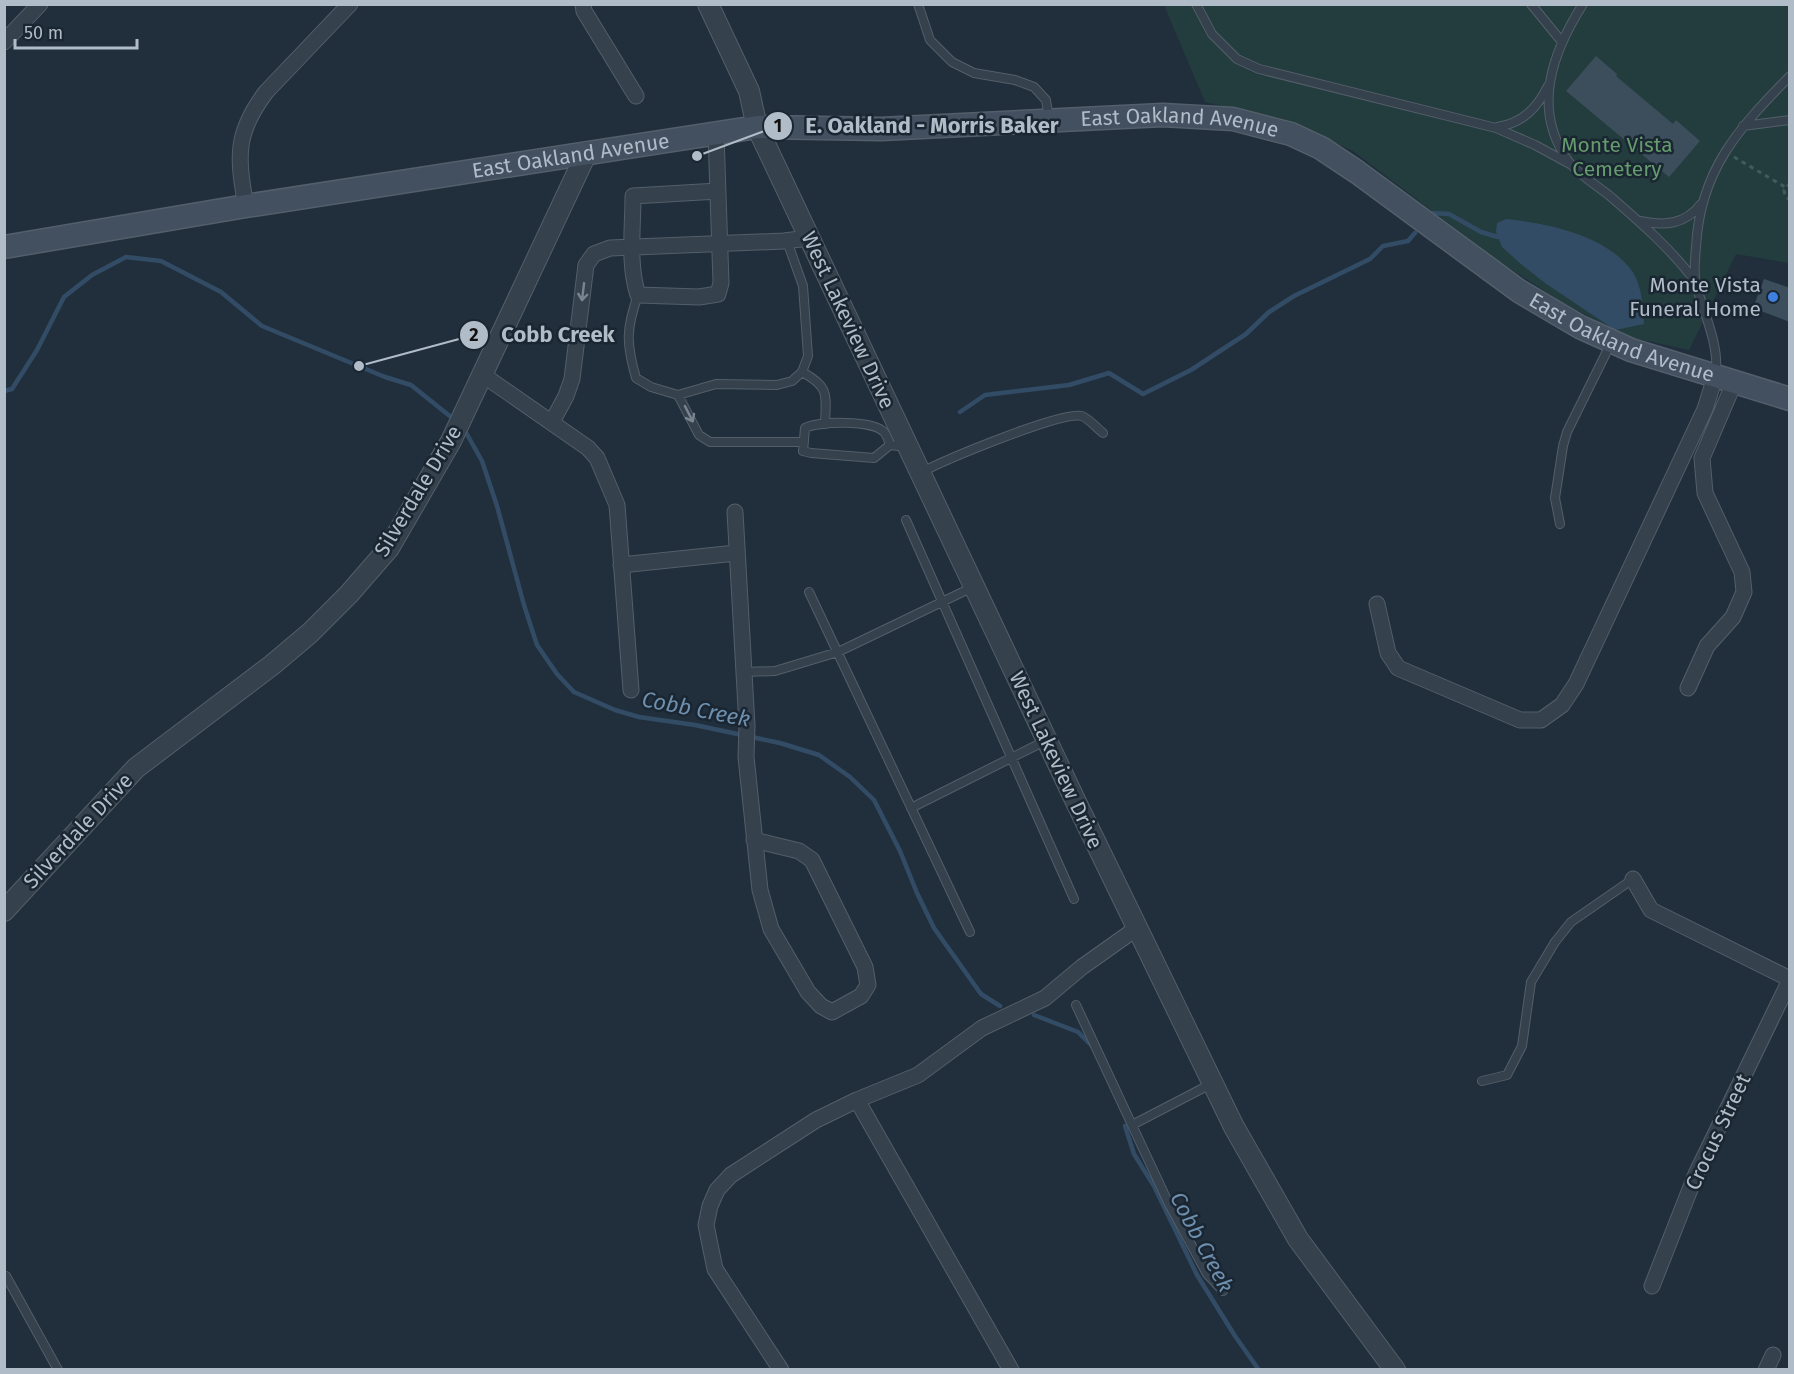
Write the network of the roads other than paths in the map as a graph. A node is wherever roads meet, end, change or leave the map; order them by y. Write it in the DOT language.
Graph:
graph roads {
  1 [pos="40,4"];
  2 [pos="350,4"];
  3 [pos="583,4"];
  4 [pos="708,4"];
  5 [pos="918,4"];
  6 [pos="1196,4"];
  7 [pos="1531,4"];
  8 [pos="1583,4"];
  9 [pos="4,42"];
  10 [pos="1562,42"];
  11 [pos="1790,76"];
  12 [pos="1548,84"];
  13 [pos="636,96"];
  14 [pos="1049,120"];
  15 [pos="1790,120"];
  16 [pos="1743,126"];
  17 [pos="757,127"];
  18 [pos="1496,128"];
  19 [pos="716,134"];
  20 [pos="587,152"];
  21 [pos="1570,164"];
  22 [pos="718,191"];
  23 [pos="1702,202"];
  24 [pos="246,206"];
  25 [pos="1638,220"];
  26 [pos="809,238"];
  27 [pos="787,241"];
  28 [pos="720,243"];
  29 [pos="4,246"];
  30 [pos="633,247"];
  31 [pos="1695,281"];
  32 [pos="638,295"];
  33 [pos="1612,342"];
  34 [pos="802,372"];
  35 [pos="483,375"];
  36 [pos="1725,380"];
  37 [pos="678,395"];
  38 [pos="1790,399"];
  39 [pos="552,422"];
  40 [pos="825,424"];
  41 [pos="1103,434"];
  42 [pos="804,442"];
  43 [pos="899,446"];
  44 [pos="920,473"];
  45 [pos="735,512"];
  46 [pos="906,520"];
  47 [pos="1560,524"];
  48 [pos="736,554"];
  49 [pos="621,565"];
  50 [pos="974,586"];
  51 [pos="809,592"];
  52 [pos="942,602"];
  53 [pos="1377,604"];
  54 [pos="838,652"];
  55 [pos="744,672"];
  56 [pos="1688,688"];
  57 [pos="631,690"];
  58 [pos="1047,740"];
  59 [pos="1011,757"];
  60 [pos="911,808"];
  61 [pos="754,840"];
  62 [pos="1633,879"];
  63 [pos="1074,899"];
  64 [pos="10,901"];
  65 [pos="1137,928"];
  66 [pos="970,932"];
  67 [pos="1790,980"];
  68 [pos="1076,1005"];
  69 [pos="1482,1081"];
  70 [pos="1212,1083"];
  71 [pos="857,1100"];
  72 [pos="1132,1125"];
  73 [pos="6,1276"];
  74 [pos="1652,1286"];
  75 [pos="1223,1291"];
  76 [pos="1773,1355"];
  77 [pos="58,1370"];
  78 [pos="781,1370"];
  79 [pos="1011,1370"];
  80 [pos="1395,1370"];
  81 [pos="1766,1370"];
  1 -- 9 [label="street"];
  2 -- 24 [label="street"];
  3 -- 13 [label="street"];
  4 -- 17 [label="street, West Lakeview Drive"];
  5 -- 14 [label="lane"];
  6 -- 18 [label="lane"];
  7 -- 10 [label="lane"];
  8 -- 10 [label="lane"];
  10 -- 12 [label="lane"];
  11 -- 16 [label="lane"];
  12 -- 18 [label="lane"];
  12 -- 21 [label="lane"];
  14 -- 17 [label="main road, East Oakland Avenue"];
  14 -- 33 [label="main road, East Oakland Avenue"];
  15 -- 16 [label="lane"];
  16 -- 23 [label="lane"];
  17 -- 19 [label="main road, East Oakland Avenue"];
  17 -- 26 [label="street, West Lakeview Drive"];
  18 -- 21 [label="lane"];
  19 -- 20 [label="main road, East Oakland Avenue"];
  19 -- 22 [label="street"];
  20 -- 24 [label="main road, East Oakland Avenue"];
  20 -- 35 [label="street, Silverdale Drive"];
  21 -- 25 [label="lane"];
  22 -- 28 [label="street"];
  22 -- 30 [label="street"];
  23 -- 25 [label="lane"];
  23 -- 31 [label="lane"];
  24 -- 29 [label="main road, East Oakland Avenue"];
  25 -- 31 [label="lane"];
  26 -- 27 [label="street"];
  26 -- 43 [label="street, West Lakeview Drive"];
  27 -- 28 [label="street"];
  27 -- 34 [label="lane"];
  28 -- 30 [label="street"];
  28 -- 32 [label="street"];
  30 -- 32 [label="street"];
  30 -- 39 [label="street, one-way"];
  31 -- 36 [label="lane"];
  32 -- 37 [label="lane"];
  33 -- 36 [label="main road, East Oakland Avenue"];
  33 -- 47 [label="lane"];
  34 -- 37 [label="lane"];
  34 -- 40 [label="lane"];
  35 -- 39 [label="street"];
  35 -- 64 [label="street, Silverdale Drive"];
  36 -- 38 [label="main road, East Oakland Avenue"];
  36 -- 53 [label="street"];
  36 -- 56 [label="street"];
  37 -- 42 [label="lane, one-way"];
  39 -- 49 [label="street"];
  40 -- 42 [label="lane"];
  40 -- 43 [label="lane"];
  41 -- 44 [label="lane"];
  42 -- 43 [label="lane"];
  43 -- 44 [label="street, West Lakeview Drive"];
  44 -- 50 [label="street, West Lakeview Drive"];
  45 -- 48 [label="street"];
  46 -- 52 [label="lane"];
  48 -- 49 [label="street"];
  48 -- 55 [label="street"];
  49 -- 57 [label="street"];
  50 -- 52 [label="lane"];
  50 -- 58 [label="street, West Lakeview Drive"];
  51 -- 54 [label="lane"];
  52 -- 54 [label="lane"];
  52 -- 59 [label="lane"];
  54 -- 55 [label="lane"];
  54 -- 60 [label="lane"];
  55 -- 61 [label="street"];
  58 -- 59 [label="lane"];
  58 -- 65 [label="street, West Lakeview Drive"];
  59 -- 60 [label="lane"];
  59 -- 63 [label="lane"];
  60 -- 66 [label="lane"];
  61 -- 61 [label="street"];
  62 -- 67 [label="street"];
  62 -- 69 [label="lane"];
  65 -- 70 [label="street, West Lakeview Drive"];
  65 -- 71 [label="street"];
  67 -- 74 [label="street, Crocus Street"];
  68 -- 72 [label="lane"];
  70 -- 72 [label="lane"];
  70 -- 80 [label="street, West Lakeview Drive"];
  71 -- 78 [label="street"];
  71 -- 79 [label="street"];
  72 -- 75 [label="lane"];
  73 -- 77 [label="lane"];
  76 -- 81 [label="street"];
}
